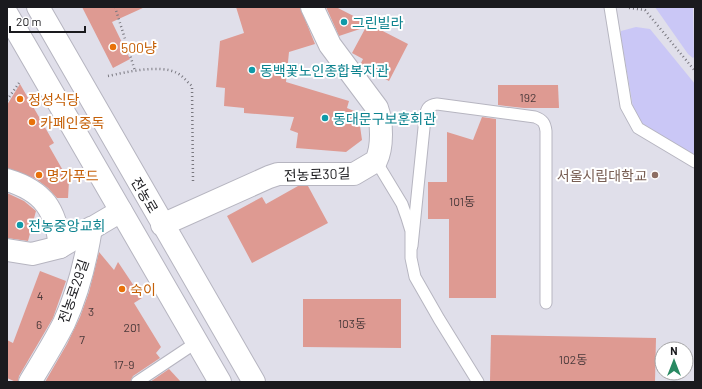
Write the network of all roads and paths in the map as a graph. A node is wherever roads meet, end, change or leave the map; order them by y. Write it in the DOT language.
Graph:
graph roads {
  1 [pos="38,7"];
  2 [pos="115,7"];
  3 [pos="312,7"];
  4 [pos="610,7"];
  5 [pos="622,7"];
  6 [pos="7,14"];
  7 [pos="135,71"];
  8 [pos="695,71"];
  9 [pos="108,76"];
  10 [pos="376,161"];
  11 [pos="695,162"];
  12 [pos="7,180"];
  13 [pos="193,181"];
  14 [pos="121,211"];
  15 [pos="162,225"];
  16 [pos="91,228"];
  17 [pos="412,246"];
  18 [pos="60,247"];
  19 [pos="7,250"];
  20 [pos="546,303"];
  21 [pos="197,342"];
  22 [pos="30,382"];
  23 [pos="137,382"];
  24 [pos="220,382"];
  25 [pos="254,382"];
  26 [pos="478,382"];
  1 -- 15 [label="main road, 전농로"];
  2 -- 7 [label="path"];
  3 -- 10 [label="main road"];
  4 -- 11 [label="lane"];
  5 -- 8 [label="path"];
  6 -- 14 [label="main road, 전농로"];
  7 -- 9 [label="path"];
  7 -- 13 [label="path"];
  10 -- 15 [label="main road, 전농로30길"];
  10 -- 17 [label="lane"];
  12 -- 18 [label="main road"];
  14 -- 16 [label="main road"];
  14 -- 21 [label="main road, 전농로"];
  15 -- 25 [label="main road, 전농로"];
  16 -- 18 [label="main road"];
  16 -- 22 [label="main road, 전농로29길"];
  17 -- 20 [label="lane"];
  17 -- 26 [label="lane"];
  18 -- 19 [label="main road"];
  21 -- 23 [label="lane"];
  21 -- 24 [label="main road, 전농로"];
}
